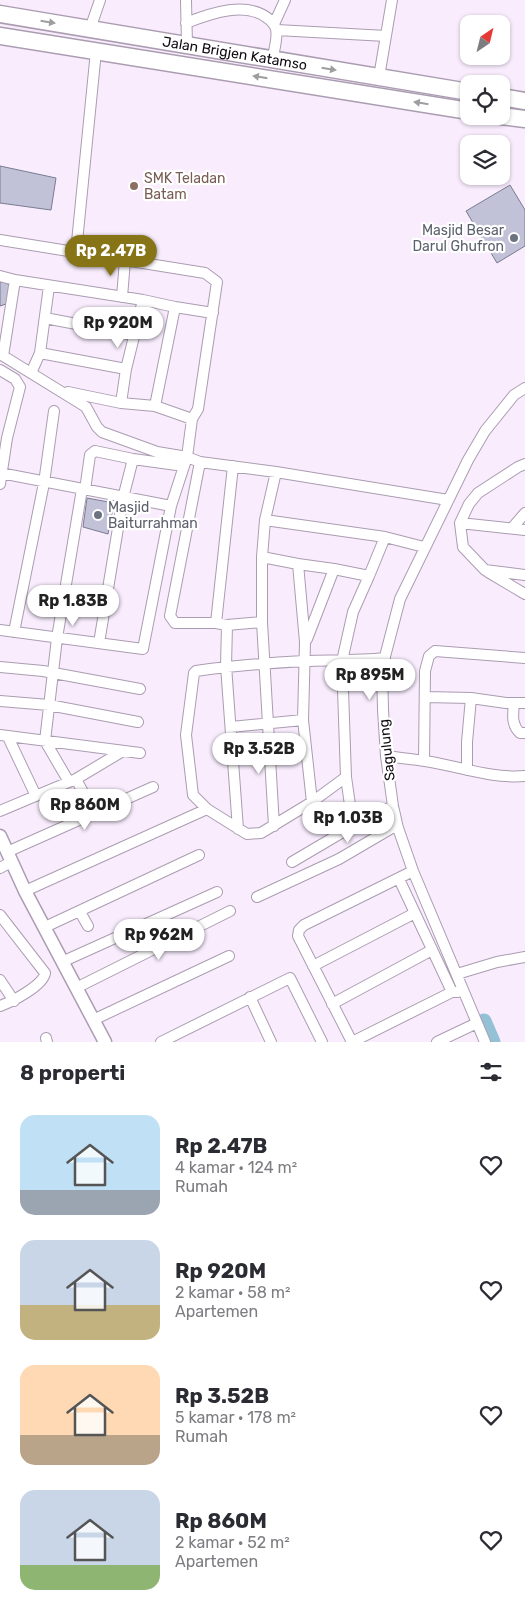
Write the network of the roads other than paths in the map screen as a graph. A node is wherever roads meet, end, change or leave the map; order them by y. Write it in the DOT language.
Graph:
graph roads {
  1 [pos="100,0"];
  2 [pos="186,0"];
  3 [pos="285,0"];
  4 [pos="392,0"];
  5 [pos="0,14"];
  6 [pos="186,23"];
  7 [pos="275,27"];
  8 [pos="90,29"];
  9 [pos="0,36"];
  10 [pos="386,36"];
  11 [pos="187,46"];
  12 [pos="96,51"];
  13 [pos="272,60"];
  14 [pos="379,77"];
  15 [pos="460,90"];
  16 [pos="510,98"];
  17 [pos="525,101"];
  18 [pos="460,110"];
  19 [pos="510,117"];
  20 [pos="525,119"];
  21 [pos="0,240"];
  22 [pos="76,252"];
  23 [pos="125,260"];
  24 [pos="0,276"];
  25 [pos="16,280"];
  26 [pos="49,286"];
  27 [pos="122,297"];
  28 [pos="142,300"];
  29 [pos="175,307"];
  30 [pos="213,313"];
  31 [pos="45,318"];
  32 [pos="134,334"];
  33 [pos="40,354"];
  34 [pos="1,355"];
  35 [pos="126,369"];
  36 [pos="0,370"];
  37 [pos="31,374"];
  38 [pos="525,388"];
  39 [pos="60,390"];
  40 [pos="121,404"];
  41 [pos="155,406"];
  42 [pos="54,411"];
  43 [pos="192,418"];
  44 [pos="4,433"];
  45 [pos="133,459"];
  46 [pos="186,462"];
  47 [pos="200,462"];
  48 [pos="525,464"];
  49 [pos="234,466"];
  50 [pos="276,472"];
  51 [pos="1,477"];
  52 [pos="44,483"];
  53 [pos="84,490"];
  54 [pos="123,498"];
  55 [pos="448,500"];
  56 [pos="171,506"];
  57 [pos="525,513"];
  58 [pos="265,520"];
  59 [pos="460,523"];
  60 [pos="512,528"];
  61 [pos="525,530"];
  62 [pos="385,537"];
  63 [pos="424,547"];
  64 [pos="262,557"];
  65 [pos="298,564"];
  66 [pos="334,568"];
  67 [pos="486,570"];
  68 [pos="525,575"];
  69 [pos="369,576"];
  70 [pos="525,594"];
  71 [pos="262,622"];
  72 [pos="216,623"];
  73 [pos="227,625"];
  74 [pos="0,630"];
  75 [pos="14,632"];
  76 [pos="57,638"];
  77 [pos="305,642"];
  78 [pos="99,643"];
  79 [pos="385,658"];
  80 [pos="525,658"];
  81 [pos="342,660"];
  82 [pos="304,661"];
  83 [pos="266,664"];
  84 [pos="226,666"];
  85 [pos="0,667"];
  86 [pos="53,673"];
  87 [pos="140,689"];
  88 [pos="425,697"];
  89 [pos="470,698"];
  90 [pos="0,701"];
  91 [pos="520,703"];
  92 [pos="49,705"];
  93 [pos="304,720"];
  94 [pos="138,722"];
  95 [pos="269,723"];
  96 [pos="231,727"];
  97 [pos="525,733"];
  98 [pos="4,736"];
  99 [pos="45,741"];
  100 [pos="123,751"];
  101 [pos="140,753"];
  102 [pos="386,756"];
  103 [pos="424,761"];
  104 [pos="467,770"];
  105 [pos="525,776"];
  106 [pos="346,777"];
  107 [pos="73,781"];
  108 [pos="153,787"];
  109 [pos="36,796"];
  110 [pos="312,802"];
  111 [pos="393,806"];
  112 [pos="207,809"];
  113 [pos="0,811"];
  114 [pos="94,813"];
  115 [pos="397,824"];
  116 [pos="274,826"];
  117 [pos="352,826"];
  118 [pos="238,828"];
  119 [pos="0,836"];
  120 [pos="198,856"];
  121 [pos="6,861"];
  122 [pos="292,862"];
  123 [pos="412,871"];
  124 [pos="399,879"];
  125 [pos="25,891"];
  126 [pos="217,892"];
  127 [pos="257,897"];
  128 [pos="230,911"];
  129 [pos="80,912"];
  130 [pos="415,913"];
  131 [pos="0,915"];
  132 [pos="88,926"];
  133 [pos="45,928"];
  134 [pos="432,950"];
  135 [pos="229,956"];
  136 [pos="525,957"];
  137 [pos="64,961"];
  138 [pos="313,966"];
  139 [pos="456,974"];
  140 [pos="0,980"];
  141 [pos="76,988"];
  142 [pos="464,991"];
  143 [pos="452,992"];
  144 [pos="250,996"];
  145 [pos="14,1001"];
  146 [pos="332,1004"];
  147 [pos="0,1006"];
  148 [pos="93,1020"];
  149 [pos="478,1023"];
  150 [pos="269,1041"];
  151 [pos="105,1042"];
  152 [pos="161,1042"];
  153 [pos="322,1042"];
  154 [pos="352,1042"];
  155 [pos="437,1042"];
  156 [pos="486,1042"];
  1 -- 8 [label="street"];
  2 -- 6 [label="street"];
  3 -- 7 [label="street"];
  4 -- 10 [label="street"];
  5 -- 8 [label="highway, Jalan Brigjen Katamso, one-way"];
  6 -- 7 [label="street"];
  6 -- 11 [label="street"];
  7 -- 10 [label="street"];
  7 -- 13 [label="street"];
  8 -- 11 [label="highway, Jalan Brigjen Katamso"];
  9 -- 12 [label="highway, Jalan Brigjen Katamso"];
  10 -- 14 [label="street"];
  11 -- 13 [label="highway, Jalan Brigjen Katamso"];
  18 -- 12 [label="highway, Jalan Brigjen Katamso, one-way"];
  12 -- 22 [label="street"];
  13 -- 14 [label="highway, Jalan Brigjen Katamso, one-way"];
  14 -- 15 [label="highway, Jalan Brigjen Katamso"];
  16 -- 17 [label="highway"];
  19 -- 20 [label="highway"];
  21 -- 22 [label="street"];
  22 -- 23 [label="street"];
  23 -- 27 [label="street"];
  23 -- 30 [label="street"];
  24 -- 25 [label="street"];
  25 -- 26 [label="street"];
  25 -- 34 [label="street"];
  26 -- 27 [label="street"];
  26 -- 31 [label="street"];
  27 -- 28 [label="street"];
  28 -- 29 [label="street"];
  28 -- 32 [label="street"];
  29 -- 30 [label="street"];
  29 -- 41 [label="street"];
  30 -- 43 [label="street"];
  31 -- 32 [label="street"];
  31 -- 33 [label="street"];
  32 -- 35 [label="street"];
  33 -- 35 [label="street"];
  33 -- 37 [label="street"];
  34 -- 37 [label="street"];
  35 -- 40 [label="street"];
  36 -- 44 [label="street"];
  37 -- 39 [label="street"];
  38 -- 55 [label="street, Sagulung"];
  39 -- 40 [label="street"];
  39 -- 46 [label="street"];
  40 -- 41 [label="street"];
  41 -- 43 [label="street"];
  42 -- 52 [label="street"];
  43 -- 46 [label="street"];
  44 -- 51 [label="street"];
  45 -- 46 [label="street"];
  45 -- 53 [label="street"];
  45 -- 54 [label="street"];
  46 -- 47 [label="street"];
  46 -- 56 [label="street"];
  47 -- 49 [label="street"];
  47 -- 72 [label="street"];
  48 -- 59 [label="street"];
  49 -- 50 [label="street"];
  49 -- 72 [label="street"];
  50 -- 55 [label="street"];
  50 -- 58 [label="street"];
  51 -- 52 [label="street"];
  52 -- 53 [label="street"];
  52 -- 75 [label="street"];
  53 -- 54 [label="street"];
  53 -- 76 [label="street"];
  54 -- 56 [label="street"];
  54 -- 78 [label="street"];
  55 -- 63 [label="street, Sagulung"];
  56 -- 78 [label="street"];
  57 -- 60 [label="street"];
  58 -- 62 [label="street"];
  58 -- 64 [label="street"];
  59 -- 60 [label="street"];
  59 -- 67 [label="street"];
  60 -- 61 [label="street"];
  62 -- 63 [label="street"];
  62 -- 69 [label="street"];
  63 -- 79 [label="street, Sagulung"];
  64 -- 65 [label="street"];
  64 -- 71 [label="street"];
  65 -- 66 [label="street"];
  65 -- 77 [label="street"];
  66 -- 69 [label="street"];
  66 -- 77 [label="street"];
  67 -- 68 [label="street"];
  67 -- 70 [label="street"];
  69 -- 81 [label="street"];
  71 -- 73 [label="street"];
  71 -- 83 [label="street"];
  72 -- 73 [label="street"];
  73 -- 84 [label="street"];
  74 -- 75 [label="street"];
  75 -- 76 [label="street"];
  76 -- 78 [label="street"];
  76 -- 86 [label="street"];
  77 -- 82 [label="street"];
  79 -- 81 [label="street"];
  79 -- 102 [label="street, Sagulung"];
  80 -- 88 [label="street"];
  81 -- 82 [label="street"];
  81 -- 106 [label="street"];
  82 -- 83 [label="street"];
  82 -- 93 [label="street"];
  83 -- 84 [label="street"];
  83 -- 95 [label="street"];
  84 -- 96 [label="street"];
  84 -- 112 [label="street"];
  85 -- 86 [label="street"];
  86 -- 87 [label="street"];
  86 -- 92 [label="street"];
  88 -- 89 [label="street"];
  88 -- 103 [label="street"];
  89 -- 91 [label="street"];
  89 -- 104 [label="street"];
  90 -- 92 [label="street"];
  91 -- 97 [label="street"];
  92 -- 94 [label="street"];
  92 -- 99 [label="street"];
  93 -- 95 [label="street"];
  93 -- 110 [label="street"];
  95 -- 96 [label="street"];
  95 -- 116 [label="street"];
  96 -- 118 [label="street"];
  98 -- 99 [label="street"];
  98 -- 109 [label="street"];
  99 -- 100 [label="street"];
  99 -- 107 [label="street"];
  100 -- 101 [label="street"];
  100 -- 107 [label="street"];
  102 -- 103 [label="street"];
  102 -- 111 [label="street, Sagulung"];
  103 -- 104 [label="street"];
  104 -- 105 [label="street"];
  106 -- 110 [label="street"];
  106 -- 117 [label="street"];
  107 -- 109 [label="street"];
  107 -- 114 [label="street"];
  108 -- 114 [label="street"];
  109 -- 113 [label="street"];
  110 -- 116 [label="street"];
  111 -- 115 [label="street, Sagulung"];
  111 -- 117 [label="street"];
  112 -- 118 [label="street"];
  112 -- 125 [label="street"];
  114 -- 121 [label="street"];
  115 -- 123 [label="street, Sagulung"];
  115 -- 127 [label="street"];
  116 -- 118 [label="street"];
  117 -- 122 [label="street"];
  119 -- 121 [label="street"];
  120 -- 129 [label="street"];
  121 -- 125 [label="street"];
  123 -- 124 [label="street"];
  123 -- 139 [label="street, Sagulung"];
  124 -- 130 [label="street"];
  124 -- 138 [label="street"];
  125 -- 133 [label="street"];
  126 -- 137 [label="street"];
  128 -- 141 [label="street"];
  129 -- 132 [label="street"];
  129 -- 133 [label="street"];
  130 -- 134 [label="street"];
  130 -- 138 [label="street"];
  131 -- 145 [label="street"];
  133 -- 137 [label="street"];
  134 -- 143 [label="street"];
  134 -- 146 [label="street"];
  135 -- 148 [label="street"];
  136 -- 139 [label="street"];
  137 -- 141 [label="street"];
  138 -- 146 [label="street"];
  139 -- 142 [label="street, Sagulung"];
  140 -- 145 [label="street"];
  141 -- 148 [label="street"];
  142 -- 143 [label="street"];
  142 -- 149 [label="street, Sagulung"];
  143 -- 154 [label="street"];
  144 -- 150 [label="street"];
  144 -- 152 [label="street"];
  144 -- 153 [label="street"];
  145 -- 147 [label="street"];
  146 -- 154 [label="street"];
  148 -- 151 [label="street"];
  149 -- 155 [label="street"];
  149 -- 156 [label="street, Sagulung"];
}
